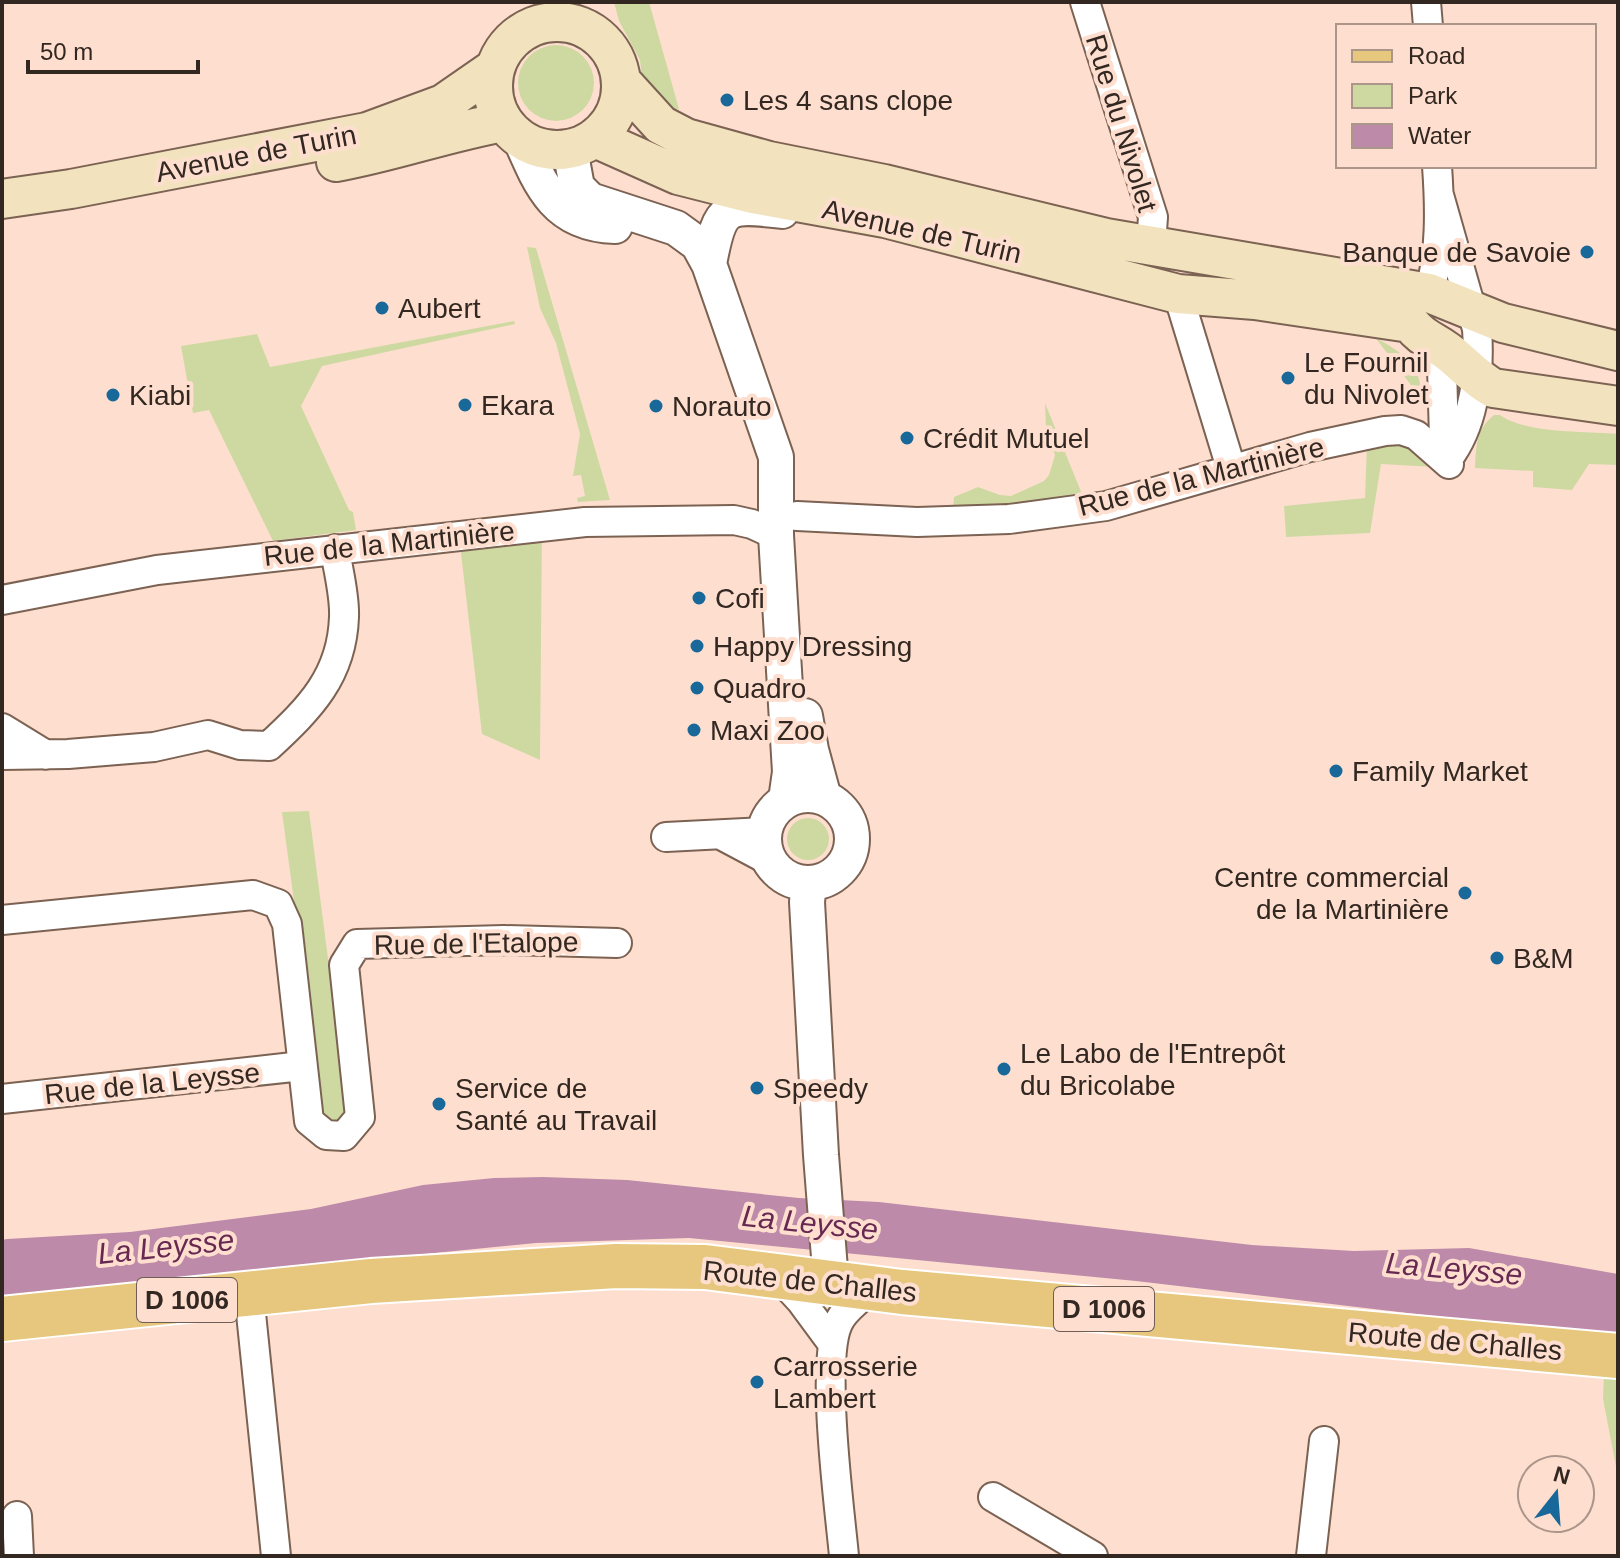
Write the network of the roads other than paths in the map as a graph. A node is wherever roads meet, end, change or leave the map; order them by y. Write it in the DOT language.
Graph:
graph roads {
  1 [pos="549,2"];
  2 [pos="1085,2"];
  3 [pos="1426,2"];
  4 [pos="600,20"];
  5 [pos="1428,24"];
  6 [pos="522,32"];
  7 [pos="495,68"];
  8 [pos="621,81"];
  9 [pos="512,130"];
  10 [pos="583,143"];
  11 [pos="1437,168"];
  12 [pos="1439,195"];
  13 [pos="2,199"];
  14 [pos="2,217"];
  15 [pos="885,218"];
  16 [pos="651,222"];
  17 [pos="1151,245"];
  18 [pos="709,264"];
  19 [pos="1178,294"];
  20 [pos="1483,320"];
  21 [pos="1438,342"];
  22 [pos="1618,351"];
  23 [pos="1618,406"];
  24 [pos="1449,464"];
  25 [pos="1231,468"];
  26 [pos="790,536"];
  27 [pos="335,549"];
  28 [pos="2,600"];
  29 [pos="2,728"];
  30 [pos="2,755"];
  31 [pos="46,755"];
  32 [pos="824,798"];
  33 [pos="786,800"];
  34 [pos="666,837"];
  35 [pos="767,846"];
  36 [pos="809,883"];
  37 [pos="2,920"];
  38 [pos="617,943"];
  39 [pos="302,1066"];
  40 [pos="2,1099"];
  41 [pos="844,1274"];
  42 [pos="776,1275"];
  43 [pos="249,1294"];
  44 [pos="2,1319"];
  45 [pos="832,1343"];
  46 [pos="1618,1356"];
  47 [pos="1324,1441"];
  48 [pos="993,1497"];
  49 [pos="17,1516"];
  50 [pos="19,1556"];
  51 [pos="276,1556"];
  52 [pos="844,1556"];
  53 [pos="1093,1556"];
  54 [pos="1311,1556"];
  1 -- 6 [label="main road"];
  2 -- 17 [label="street, Rue du Nivolet"];
  3 -- 5 [label="street"];
  4 -- 6 [label="main road"];
  4 -- 8 [label="main road"];
  6 -- 7 [label="main road"];
  7 -- 9 [label="main road"];
  7 -- 13 [label="main road, Avenue de Turin"];
  8 -- 10 [label="main road"];
  8 -- 17 [label="main road, Avenue de Turin"];
  9 -- 10 [label="main road"];
  9 -- 14 [label="main road, Avenue de Turin"];
  9 -- 16 [label="street"];
  10 -- 15 [label="main road, Avenue de Turin"];
  10 -- 16 [label="street"];
  11 -- 12 [label="street"];
  12 -- 20 [label="street"];
  12 -- 21 [label="street"];
  15 -- 18 [label="street"];
  15 -- 19 [label="main road, Avenue de Turin"];
  16 -- 18 [label="street"];
  17 -- 21 [label="main road, Avenue de Turin"];
  18 -- 26 [label="street"];
  19 -- 21 [label="main road, Avenue de Turin"];
  19 -- 25 [label="street"];
  20 -- 21 [label="main road"];
  20 -- 21 [label="street"];
  20 -- 21 [label="street"];
  20 -- 22 [label="main road"];
  21 -- 23 [label="main road"];
  24 -- 25 [label="street, Rue de la Martinière"];
  25 -- 26 [label="street, Rue de la Martinière"];
  26 -- 27 [label="street, Rue de la Martinière"];
  26 -- 32 [label="street"];
  26 -- 33 [label="street"];
  27 -- 28 [label="street, Rue de la Martinière"];
  27 -- 31 [label="street"];
  29 -- 31 [label="street"];
  30 -- 31 [label="street"];
  32 -- 33 [label="street"];
  32 -- 36 [label="street"];
  33 -- 35 [label="street"];
  34 -- 35 [label="street"];
  35 -- 36 [label="street"];
  36 -- 41 [label="street"];
  37 -- 39 [label="street, Rue de l'Etalope"];
  38 -- 39 [label="street, Rue de l'Etalope"];
  39 -- 40 [label="street, Rue de la Leysse"];
  41 -- 42 [label="main road, Route de Challes / D 1006"];
  41 -- 45 [label="street"];
  41 -- 46 [label="main road, Route de Challes / D 1006"];
  42 -- 43 [label="main road, Route de Challes / D 1006"];
  42 -- 45 [label="street"];
  43 -- 44 [label="main road, Route de Challes / D 1006"];
  43 -- 51 [label="street"];
  45 -- 52 [label="street"];
  47 -- 54 [label="street"];
  48 -- 53 [label="street"];
  49 -- 50 [label="street"];
}
